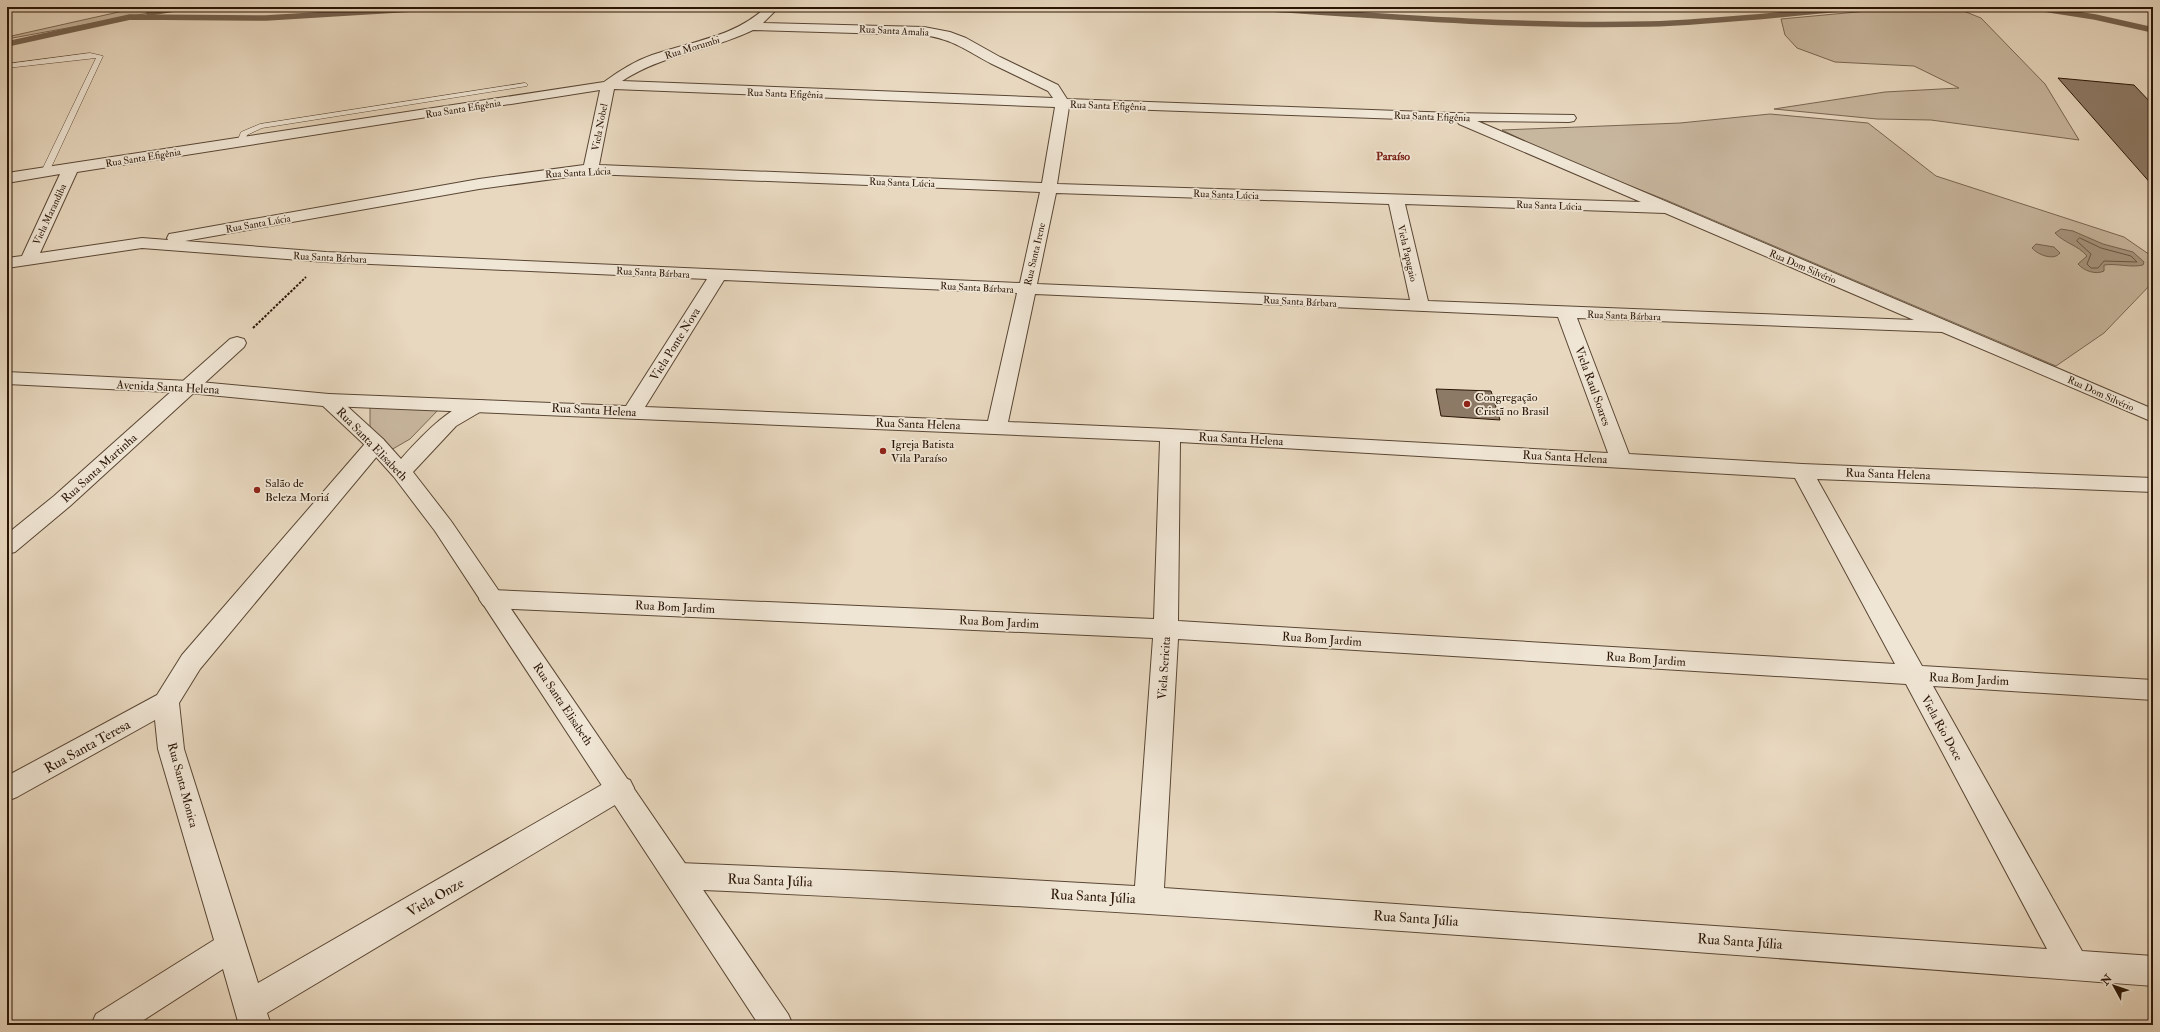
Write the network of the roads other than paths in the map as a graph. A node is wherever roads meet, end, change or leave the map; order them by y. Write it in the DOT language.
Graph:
graph roads {
  1 [pos="773,7"];
  2 [pos="752,26"];
  3 [pos="7,66"];
  4 [pos="525,85"];
  5 [pos="608,85"];
  6 [pos="1063,103"];
  7 [pos="1453,117"];
  8 [pos="1569,118"];
  9 [pos="241,142"];
  10 [pos="71,168"];
  11 [pos="591,169"];
  12 [pos="45,172"];
  13 [pos="7,178"];
  14 [pos="1049,188"];
  15 [pos="1396,200"];
  16 [pos="1668,208"];
  17 [pos="142,244"];
  18 [pos="28,260"];
  19 [pos="7,263"];
  20 [pos="718,275"];
  21 [pos="1026,289"];
  22 [pos="1420,306"];
  23 [pos="1566,312"];
  24 [pos="1948,327"];
  25 [pos="237,343"];
  26 [pos="7,378"];
  27 [pos="189,387"];
  28 [pos="329,400"];
  29 [pos="478,405"];
  30 [pos="632,412"];
  31 [pos="2153,416"];
  32 [pos="997,428"];
  33 [pos="1170,435"];
  34 [pos="376,444"];
  35 [pos="1621,460"];
  36 [pos="1802,471"];
  37 [pos="401,472"];
  38 [pos="2153,485"];
  39 [pos="7,546"];
  40 [pos="491,598"];
  41 [pos="1166,629"];
  42 [pos="1914,676"];
  43 [pos="2153,690"];
  44 [pos="166,702"];
  45 [pos="620,788"];
  46 [pos="7,789"];
  47 [pos="679,876"];
  48 [pos="1149,900"];
  49 [pos="230,947"];
  50 [pos="2072,964"];
  51 [pos="2153,971"];
  52 [pos="252,1016"];
  53 [pos="107,1025"];
  54 [pos="776,1025"];
  1 -- 2 [label="street, Rua Morumbi"];
  2 -- 5 [label="street, Rua Morumbi"];
  2 -- 6 [label="street, Rua Santa Amalia"];
  3 -- 12 [label="lane"];
  4 -- 9 [label="lane"];
  5 -- 6 [label="street, Rua Santa Efigênia"];
  5 -- 9 [label="street, Rua Santa Efigênia"];
  5 -- 11 [label="street, Viela Nobel"];
  6 -- 7 [label="street, Rua Santa Efigênia"];
  6 -- 14 [label="street, Rua Santa Irene"];
  7 -- 8 [label="street, Rua Santa Efigênia"];
  7 -- 16 [label="street, Rua Dom Silvério"];
  9 -- 10 [label="street, Rua Santa Efigênia"];
  10 -- 12 [label="street, Rua Santa Efigênia"];
  10 -- 18 [label="street, Viela Marandiba"];
  11 -- 14 [label="street, Rua Santa Lúcia"];
  11 -- 17 [label="street, Rua Santa Lúcia"];
  12 -- 13 [label="street, Rua Santa Efigênia"];
  14 -- 15 [label="street, Rua Santa Lúcia"];
  14 -- 21 [label="street, Rua Santa Irene"];
  15 -- 16 [label="street, Rua Santa Lúcia"];
  15 -- 22 [label="street, Viela Papagaio"];
  16 -- 24 [label="street, Rua Dom Silvério"];
  17 -- 18 [label="street, Rua Santa Bárbara"];
  17 -- 20 [label="street, Rua Santa Bárbara"];
  18 -- 19 [label="street, Rua Santa Bárbara"];
  20 -- 21 [label="street, Rua Santa Bárbara"];
  20 -- 30 [label="street, Viela Ponte Nova"];
  21 -- 22 [label="street, Rua Santa Bárbara"];
  21 -- 32 [label="street, Rua Santa Irene"];
  22 -- 23 [label="street, Rua Santa Bárbara"];
  23 -- 24 [label="street, Rua Santa Bárbara"];
  23 -- 35 [label="street, Viela Raul Soares"];
  24 -- 31 [label="street, Rua Dom Silvério"];
  25 -- 27 [label="street, Rua Santa Martinha"];
  26 -- 27 [label="street, Avenida Santa Helena"];
  27 -- 28 [label="street, Avenida Santa Helena"];
  27 -- 39 [label="street, Rua Santa Martinha"];
  28 -- 29 [label="street, Rua Santa Helena"];
  28 -- 34 [label="street, Rua Santa Elisabeth"];
  29 -- 30 [label="street, Rua Santa Helena"];
  29 -- 37 [label="street"];
  30 -- 32 [label="street, Rua Santa Helena"];
  32 -- 33 [label="street, Rua Santa Helena"];
  33 -- 35 [label="street, Rua Santa Helena"];
  33 -- 41 [label="street, Viela Sericita"];
  34 -- 37 [label="street, Rua Santa Elisabeth"];
  34 -- 44 [label="street"];
  35 -- 36 [label="street, Rua Santa Helena"];
  36 -- 38 [label="street, Rua Santa Helena"];
  36 -- 42 [label="street, Viela Rio Doce"];
  37 -- 40 [label="street, Rua Santa Elisabeth"];
  40 -- 41 [label="street, Rua Bom Jardim"];
  40 -- 45 [label="street, Rua Santa Elisabeth"];
  41 -- 42 [label="street, Rua Bom Jardim"];
  41 -- 48 [label="street, Viela Sericita"];
  42 -- 43 [label="street, Rua Bom Jardim"];
  42 -- 50 [label="street, Viela Rio Doce"];
  44 -- 46 [label="street, Rua Santa Teresa"];
  44 -- 49 [label="street, Rua Santa Monica"];
  45 -- 47 [label="street, Rua Santa Elisabeth"];
  45 -- 52 [label="street, Viela Onze"];
  47 -- 48 [label="street, Rua Santa Júlia"];
  47 -- 54 [label="street, Rua Santa Elisabeth"];
  48 -- 50 [label="street, Rua Santa Júlia"];
  49 -- 52 [label="street, Rua Santa Monica"];
  49 -- 53 [label="street"];
  50 -- 51 [label="street, Rua Santa Júlia"];
}
